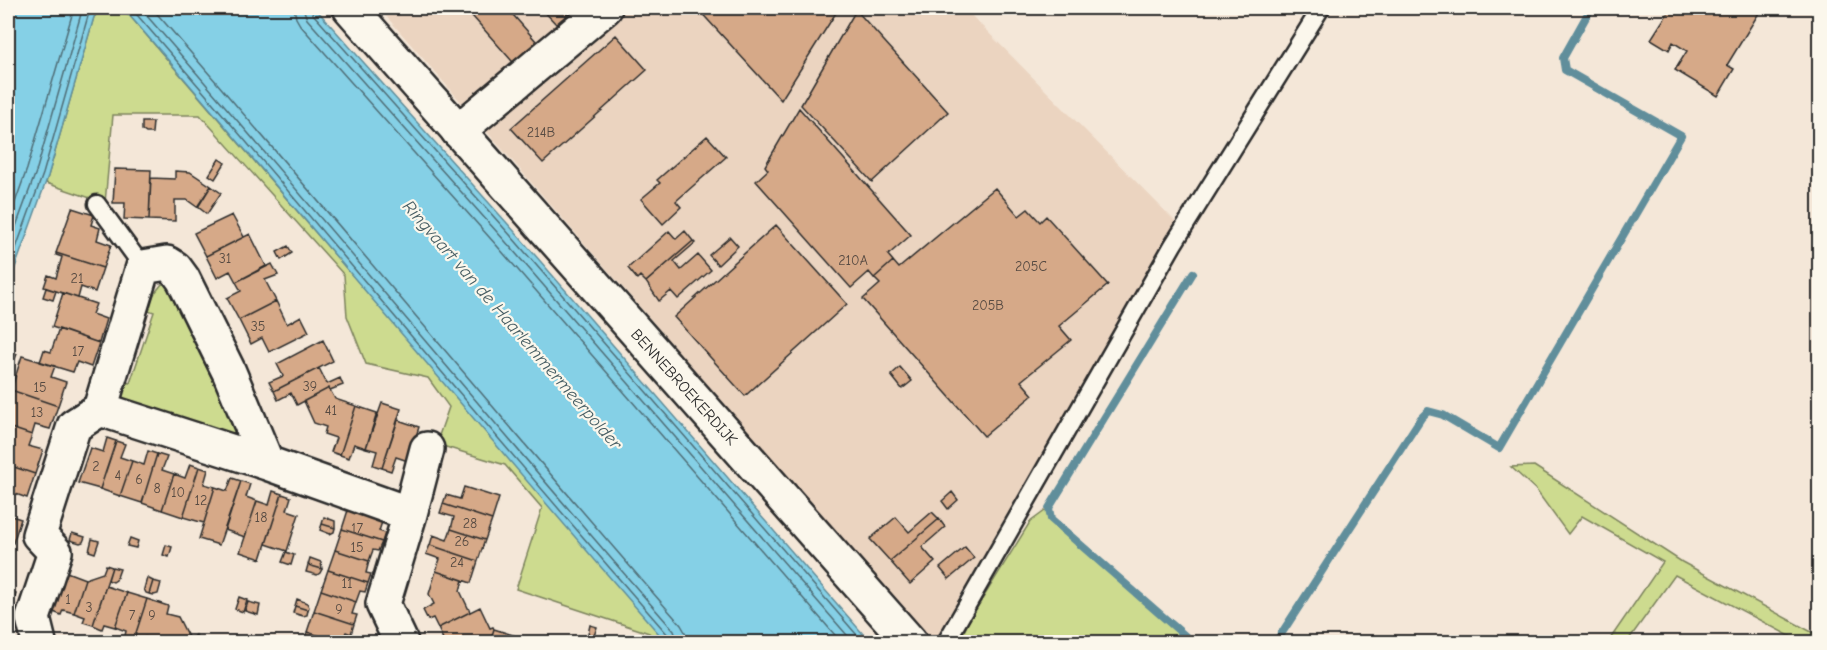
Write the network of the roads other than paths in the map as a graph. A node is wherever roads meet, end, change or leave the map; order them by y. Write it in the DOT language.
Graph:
graph roads {
  1 [pos="350,8"];
  2 [pos="605,8"];
  3 [pos="1321,8"];
  4 [pos="458,131"];
  5 [pos="97,204"];
  6 [pos="143,267"];
  7 [pos="100,409"];
  8 [pos="427,449"];
  9 [pos="267,463"];
  10 [pos="410,514"];
  11 [pos="39,642"];
  12 [pos="401,642"];
  13 [pos="910,642"];
  14 [pos="946,642"];
  1 -- 4 [label="street, BENNEBROEKERDIJK"];
  2 -- 4 [label="street"];
  3 -- 14 [label="lane"];
  4 -- 13 [label="street, BENNEBROEKERDIJK"];
  5 -- 6 [label="lane"];
  6 -- 7 [label="street"];
  6 -- 9 [label="street"];
  7 -- 9 [label="street"];
  7 -- 11 [label="street"];
  8 -- 10 [label="street"];
  9 -- 10 [label="street"];
  10 -- 12 [label="street"];
}
